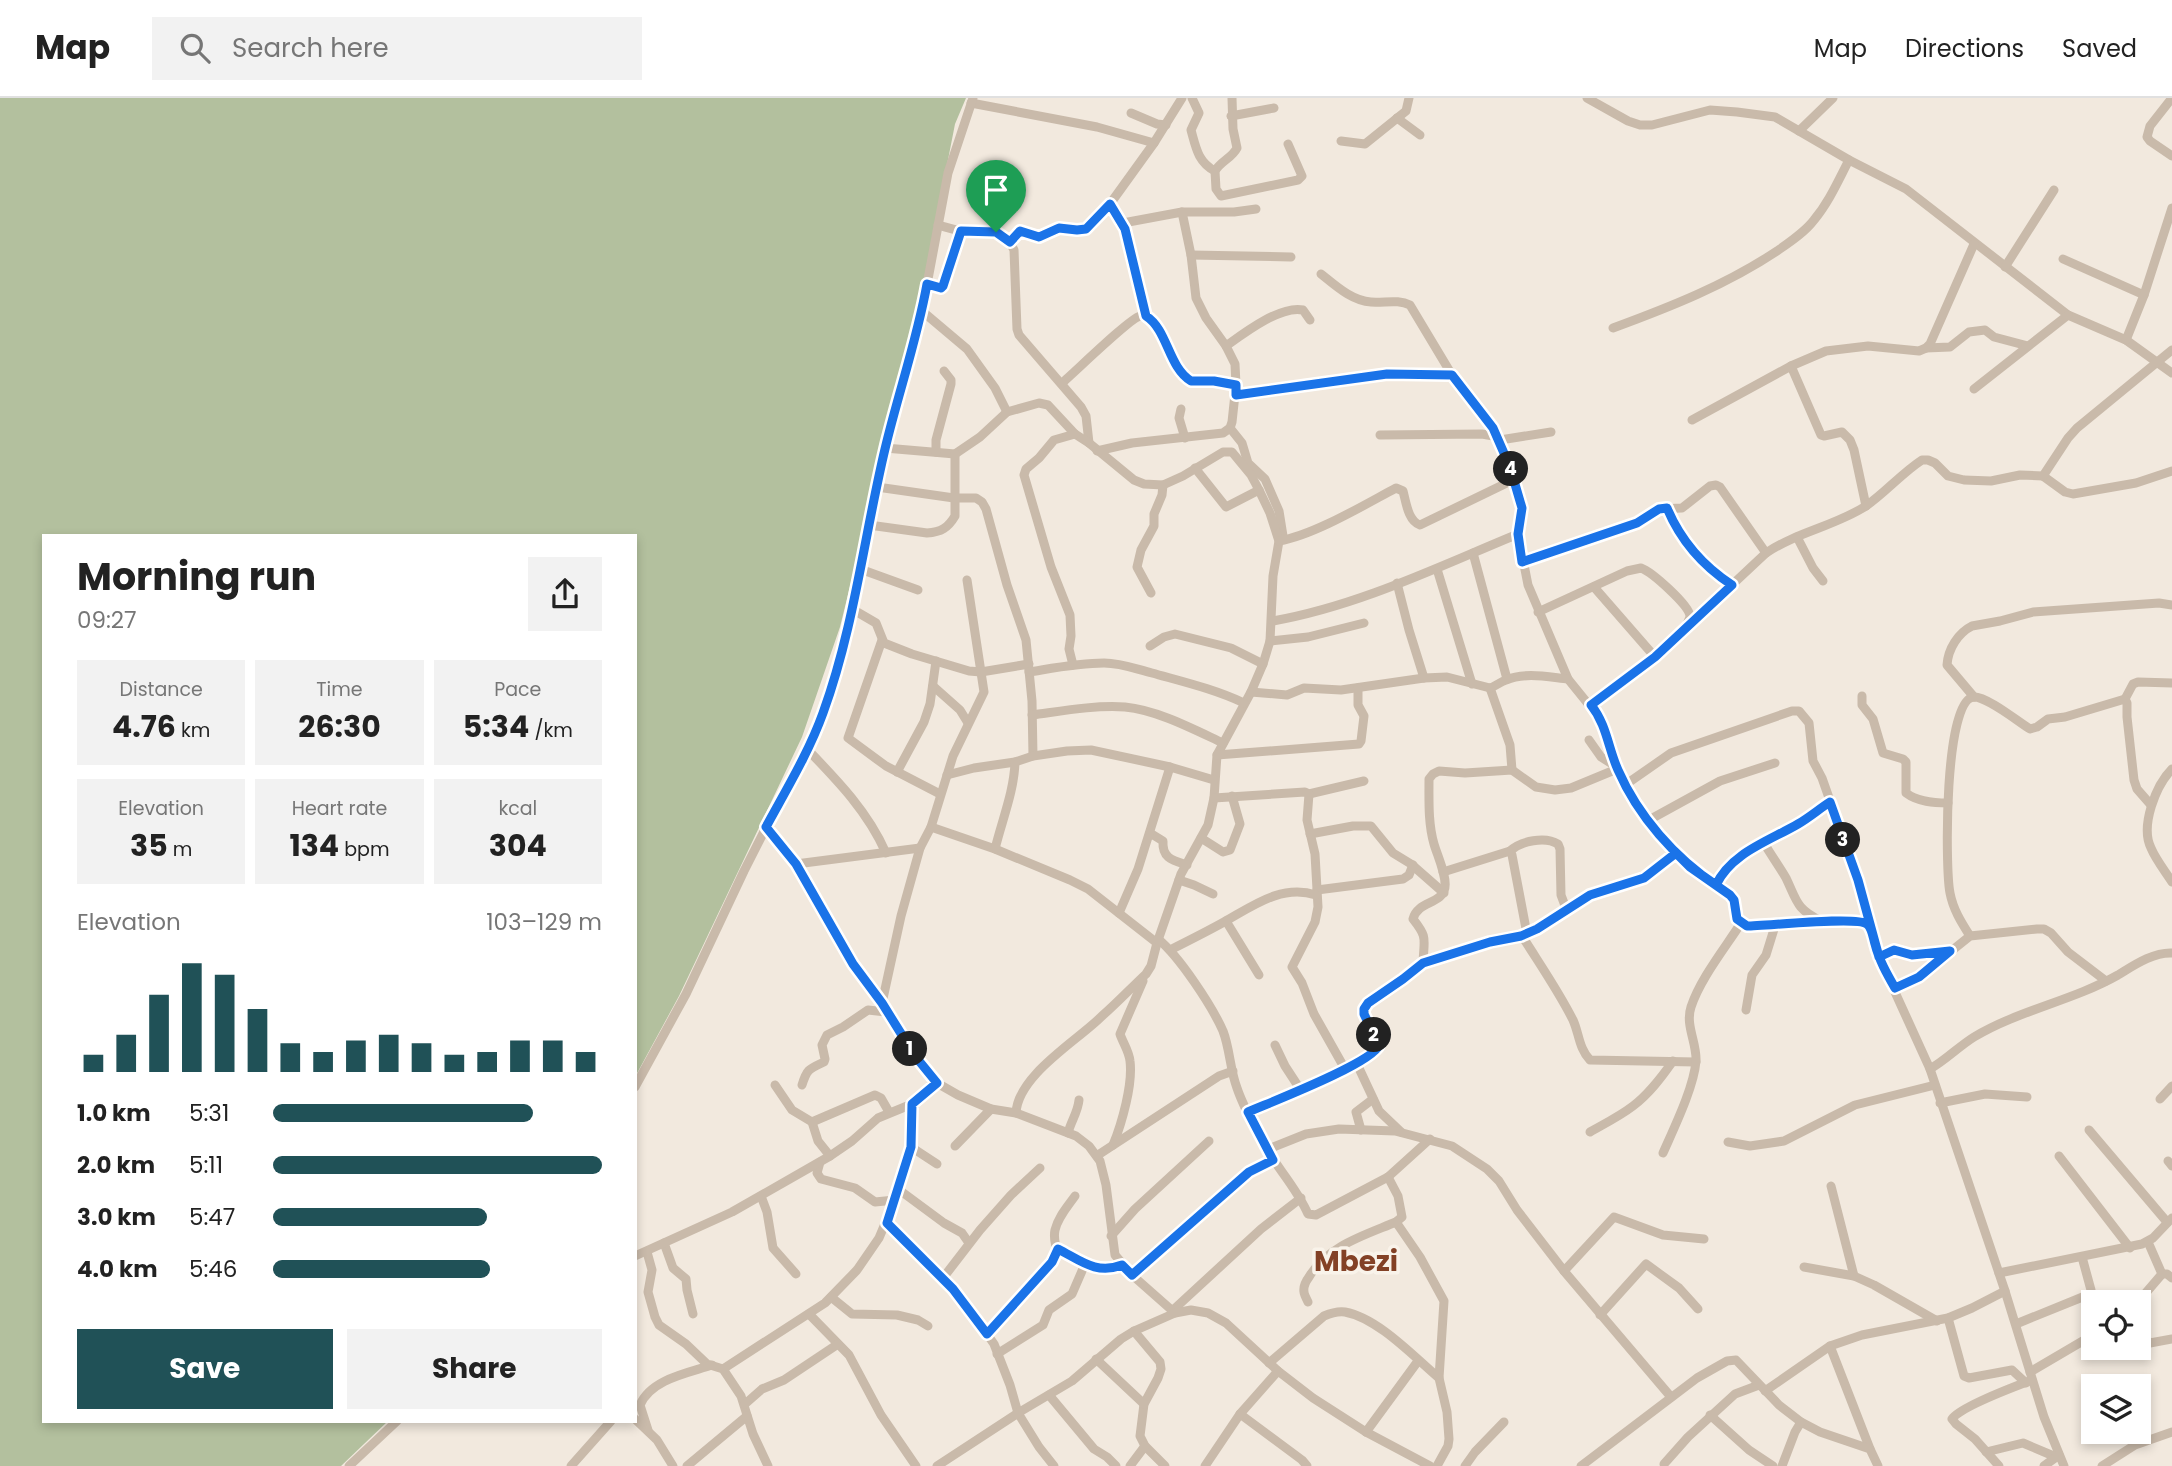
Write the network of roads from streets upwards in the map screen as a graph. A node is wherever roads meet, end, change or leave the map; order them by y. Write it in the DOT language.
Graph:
graph roads {
  1 [pos="1182,98"];
  2 [pos="1192,98"];
  3 [pos="1232,98"];
  4 [pos="1409,98"];
  5 [pos="1587,98"];
  6 [pos="1833,98"];
  7 [pos="2172,98"];
  8 [pos="972,100"];
  9 [pos="1274,108"];
  10 [pos="1132,113"];
  11 [pos="1231,116"];
  12 [pos="1397,118"];
  13 [pos="1166,125"];
  14 [pos="1799,131"];
  15 [pos="1420,135"];
  16 [pos="1341,141"];
  17 [pos="1154,143"];
  18 [pos="1288,144"];
  19 [pos="2172,156"];
  20 [pos="1849,160"];
  21 [pos="1215,171"];
  22 [pos="2054,190"];
  23 [pos="1110,204"];
  24 [pos="2172,208"];
  25 [pos="1256,209"];
  26 [pos="1182,212"];
  27 [pos="1123,223"];
  28 [pos="2170,223"];
  29 [pos="938,225"];
  30 [pos="961,231"];
  31 [pos="1010,242"];
  32 [pos="2161,243"];
  33 [pos="1974,244"];
  34 [pos="2172,251"];
  35 [pos="1191,255"];
  36 [pos="1291,257"];
  37 [pos="2063,259"];
  38 [pos="2005,267"];
  39 [pos="1321,275"];
  40 [pos="927,284"];
  41 [pos="2144,295"];
  42 [pos="922,311"];
  43 [pos="2068,315"];
  44 [pos="1146,316"];
  45 [pos="1310,320"];
  46 [pos="1613,328"];
  47 [pos="2126,340"];
  48 [pos="1226,346"];
  49 [pos="2028,346"];
  50 [pos="1926,348"];
  51 [pos="2172,349"];
  52 [pos="2159,362"];
  53 [pos="1791,366"];
  54 [pos="944,371"];
  55 [pos="2172,373"];
  56 [pos="1452,375"];
  57 [pos="1062,383"];
  58 [pos="1974,389"];
  59 [pos="1236,390"];
  60 [pos="1181,409"];
  61 [pos="1007,412"];
  62 [pos="1692,420"];
  63 [pos="1230,428"];
  64 [pos="1551,432"];
  65 [pos="1075,434"];
  66 [pos="1380,435"];
  67 [pos="1185,438"];
  68 [pos="1499,439"];
  69 [pos="1089,443"];
  70 [pos="885,448"];
  71 [pos="1097,451"];
  72 [pos="936,452"];
  73 [pos="955,454"];
  74 [pos="1195,468"];
  75 [pos="2172,471"];
  76 [pos="2042,476"];
  77 [pos="1513,480"];
  78 [pos="1163,485"];
  79 [pos="877,488"];
  80 [pos="1259,490"];
  81 [pos="954,498"];
  82 [pos="1866,506"];
  83 [pos="1667,508"];
  84 [pos="869,525"];
  85 [pos="1518,534"];
  86 [pos="1797,537"];
  87 [pos="1282,540"];
  88 [pos="1473,553"];
  89 [pos="1766,553"];
  90 [pos="1522,562"];
  91 [pos="860,569"];
  92 [pos="1437,569"];
  93 [pos="967,580"];
  94 [pos="1823,581"];
  95 [pos="1397,583"];
  96 [pos="1732,585"];
  97 [pos="1594,587"];
  98 [pos="918,590"];
  99 [pos="1151,593"];
  100 [pos="2172,605"];
  101 [pos="852,609"];
  102 [pos="1538,612"];
  103 [pos="1273,621"];
  104 [pos="1364,623"];
  105 [pos="1685,628"];
  106 [pos="882,640"];
  107 [pos="1270,641"];
  108 [pos="1150,646"];
  109 [pos="1655,657"];
  110 [pos="936,661"];
  111 [pos="1264,664"];
  112 [pos="1073,666"];
  113 [pos="1029,668"];
  114 [pos="981,672"];
  115 [pos="1424,678"];
  116 [pos="1568,679"];
  117 [pos="1507,680"];
  118 [pos="2172,683"];
  119 [pos="1472,684"];
  120 [pos="933,686"];
  121 [pos="1358,688"];
  122 [pos="1490,688"];
  123 [pos="1251,692"];
  124 [pos="1862,696"];
  125 [pos="1974,697"];
  126 [pos="2125,699"];
  127 [pos="1244,703"];
  128 [pos="1591,705"];
  129 [pos="1032,715"];
  130 [pos="968,723"];
  131 [pos="1589,740"];
  132 [pos="1223,743"];
  133 [pos="807,749"];
  134 [pos="1217,755"];
  135 [pos="1033,756"];
  136 [pos="1015,762"];
  137 [pos="1775,764"];
  138 [pos="1170,767"];
  139 [pos="1617,768"];
  140 [pos="2172,769"];
  141 [pos="1512,770"];
  142 [pos="897,772"];
  143 [pos="947,775"];
  144 [pos="1214,780"];
  145 [pos="1364,781"];
  146 [pos="1625,785"];
  147 [pos="940,794"];
  148 [pos="1309,794"];
  149 [pos="1233,796"];
  150 [pos="1214,797"];
  151 [pos="1830,802"];
  152 [pos="1948,803"];
  153 [pos="2151,805"];
  154 [pos="1649,820"];
  155 [pos="766,827"];
  156 [pos="931,827"];
  157 [pos="1150,833"];
  158 [pos="1310,834"];
  159 [pos="1201,838"];
  160 [pos="1764,843"];
  161 [pos="920,848"];
  162 [pos="995,849"];
  163 [pos="1510,851"];
  164 [pos="886,853"];
  165 [pos="1676,853"];
  166 [pos="796,864"];
  167 [pos="1186,865"];
  168 [pos="1413,865"];
  169 [pos="2168,866"];
  170 [pos="1443,872"];
  171 [pos="1179,880"];
  172 [pos="2172,882"];
  173 [pos="1716,885"];
  174 [pos="1317,892"];
  175 [pos="1444,892"];
  176 [pos="1213,894"];
  177 [pos="1567,911"];
  178 [pos="1119,914"];
  179 [pos="1226,921"];
  180 [pos="1823,922"];
  181 [pos="1741,923"];
  182 [pos="1775,926"];
  183 [pos="1871,929"];
  184 [pos="1524,935"];
  185 [pos="1970,936"];
  186 [pos="1158,941"];
  187 [pos="1170,950"];
  188 [pos="1950,951"];
  189 [pos="2172,953"];
  190 [pos="1879,957"];
  191 [pos="1423,963"];
  192 [pos="1146,974"];
  193 [pos="1259,975"];
  194 [pos="2106,981"];
  195 [pos="1895,988"];
  196 [pos="882,1003"];
  197 [pos="1746,1010"];
  198 [pos="886,1012"];
  199 [pos="1275,1045"];
  200 [pos="1674,1061"];
  201 [pos="1696,1062"];
  202 [pos="1357,1064"];
  203 [pos="1345,1069"];
  204 [pos="1930,1069"];
  205 [pos="1233,1071"];
  206 [pos="637,1083"];
  207 [pos="937,1083"];
  208 [pos="775,1085"];
  209 [pos="802,1085"];
  210 [pos="1935,1085"];
  211 [pos="2172,1086"];
  212 [pos="1300,1089"];
  213 [pos="2027,1097"];
  214 [pos="2160,1099"];
  215 [pos="1079,1100"];
  216 [pos="1373,1100"];
  217 [pos="1940,1102"];
  218 [pos="912,1104"];
  219 [pos="991,1109"];
  220 [pos="889,1112"];
  221 [pos="1248,1112"];
  222 [pos="1016,1113"];
  223 [pos="812,1122"];
  224 [pos="1360,1130"];
  225 [pos="2089,1130"];
  226 [pos="1401,1132"];
  227 [pos="1590,1132"];
  228 [pos="1068,1133"];
  229 [pos="1430,1139"];
  230 [pos="1209,1140"];
  231 [pos="1728,1142"];
  232 [pos="1113,1145"];
  233 [pos="955,1146"];
  234 [pos="911,1147"];
  235 [pos="1266,1150"];
  236 [pos="1663,1153"];
  237 [pos="830,1156"];
  238 [pos="1098,1156"];
  239 [pos="2059,1156"];
  240 [pos="1273,1160"];
  241 [pos="820,1162"];
  242 [pos="937,1164"];
  243 [pos="1040,1168"];
  244 [pos="1388,1177"];
  245 [pos="1831,1186"];
  246 [pos="898,1189"];
  247 [pos="761,1196"];
  248 [pos="1075,1196"];
  249 [pos="1301,1198"];
  250 [pos="895,1200"];
  251 [pos="2169,1220"];
  252 [pos="1396,1222"];
  253 [pos="887,1223"];
  254 [pos="1111,1236"];
  255 [pos="1704,1239"];
  256 [pos="2148,1242"];
  257 [pos="664,1243"];
  258 [pos="969,1243"];
  259 [pos="2130,1248"];
  260 [pos="1058,1249"];
  261 [pos="647,1252"];
  262 [pos="637,1254"];
  263 [pos="2082,1257"];
  264 [pos="1085,1264"];
  265 [pos="1122,1265"];
  266 [pos="1804,1267"];
  267 [pos="1564,1271"];
  268 [pos="1999,1273"];
  269 [pos="796,1274"];
  270 [pos="1132,1275"];
  271 [pos="1854,1276"];
  272 [pos="2167,1276"];
  273 [pos="943,1278"];
  274 [pos="2151,1290"];
  275 [pos="2005,1291"];
  276 [pos="831,1297"];
  277 [pos="1308,1302"];
  278 [pos="1698,1309"];
  279 [pos="1174,1312"];
  280 [pos="693,1314"];
  281 [pos="809,1314"];
  282 [pos="1600,1315"];
  283 [pos="1948,1318"];
  284 [pos="1937,1321"];
  285 [pos="2016,1324"];
  286 [pos="928,1326"];
  287 [pos="1134,1331"];
  288 [pos="987,1334"];
  289 [pos="2172,1339"];
  290 [pos="2081,1343"];
  291 [pos="2151,1343"];
  292 [pos="838,1344"];
  293 [pos="1830,1346"];
  294 [pos="998,1354"];
  295 [pos="1096,1359"];
  296 [pos="1418,1361"];
  297 [pos="1269,1363"];
  298 [pos="712,1365"];
  299 [pos="723,1369"];
  300 [pos="1278,1371"];
  301 [pos="1439,1378"];
  302 [pos="2029,1378"];
  303 [pos="1762,1388"];
  304 [pos="1049,1395"];
  305 [pos="1671,1397"];
  306 [pos="1144,1404"];
  307 [pos="745,1405"];
  308 [pos="1018,1413"];
  309 [pos="1240,1414"];
  310 [pos="1710,1415"];
  311 [pos="747,1416"];
  312 [pos="637,1421"];
  313 [pos="1504,1422"];
  314 [pos="1801,1422"];
  315 [pos="395,1423"];
  316 [pos="609,1423"];
  317 [pos="648,1430"];
  318 [pos="1366,1432"];
  319 [pos="2172,1432"];
  320 [pos="1145,1446"];
  321 [pos="1870,1449"];
  322 [pos="1986,1452"];
  323 [pos="2058,1456"];
  324 [pos="948,1463"];
  325 [pos="764,1464"];
  326 [pos="1664,1464"];
  327 [pos="349,1466"];
  328 [pos="571,1466"];
  329 [pos="673,1466"];
  330 [pos="687,1466"];
  331 [pos="916,1466"];
  332 [pos="937,1466"];
  333 [pos="1055,1466"];
  334 [pos="1116,1466"];
  335 [pos="1130,1466"];
  336 [pos="1165,1466"];
  337 [pos="1205,1466"];
  338 [pos="1307,1466"];
  339 [pos="1430,1466"];
  340 [pos="1437,1466"];
  341 [pos="1465,1466"];
  342 [pos="1581,1466"];
  343 [pos="1773,1466"];
  344 [pos="1782,1466"];
  345 [pos="1878,1466"];
  346 [pos="1999,1466"];
  347 [pos="2044,1466"];
  348 [pos="2064,1466"];
  349 [pos="2102,1466"];
  1 -- 13 [label="street"];
  2 -- 21 [label="street"];
  3 -- 11 [label="street"];
  4 -- 12 [label="street"];
  5 -- 14 [label="street"];
  6 -- 14 [label="street"];
  7 -- 19 [label="street"];
  8 -- 17 [label="street"];
  8 -- 29 [label="street"];
  9 -- 11 [label="street"];
  10 -- 13 [label="street"];
  11 -- 21 [label="street"];
  12 -- 15 [label="street"];
  12 -- 16 [label="street"];
  13 -- 17 [label="street"];
  14 -- 20 [label="street"];
  17 -- 23 [label="street"];
  18 -- 21 [label="street"];
  20 -- 33 [label="street"];
  20 -- 46 [label="street"];
  22 -- 38 [label="street"];
  23 -- 27 [label="street"];
  23 -- 31 [label="street"];
  24 -- 28 [label="street"];
  25 -- 26 [label="street"];
  26 -- 27 [label="street"];
  26 -- 35 [label="street"];
  27 -- 44 [label="street"];
  28 -- 32 [label="street"];
  29 -- 30 [label="street"];
  29 -- 40 [label="street"];
  30 -- 31 [label="street"];
  30 -- 40 [label="street"];
  31 -- 57 [label="street"];
  32 -- 34 [label="street"];
  32 -- 41 [label="street"];
  33 -- 38 [label="street"];
  33 -- 50 [label="street"];
  35 -- 36 [label="street"];
  35 -- 48 [label="street"];
  37 -- 41 [label="street"];
  38 -- 43 [label="street"];
  39 -- 56 [label="street"];
  40 -- 42 [label="street"];
  41 -- 47 [label="street"];
  42 -- 61 [label="street"];
  42 -- 70 [label="street"];
  43 -- 47 [label="street"];
  43 -- 49 [label="street"];
  44 -- 57 [label="street"];
  44 -- 59 [label="street"];
  45 -- 48 [label="street"];
  47 -- 52 [label="street"];
  48 -- 59 [label="street"];
  49 -- 50 [label="street"];
  49 -- 58 [label="street"];
  50 -- 53 [label="street"];
  51 -- 52 [label="street"];
  52 -- 55 [label="street"];
  52 -- 76 [label="street"];
  53 -- 62 [label="street"];
  53 -- 82 [label="street"];
  54 -- 72 [label="street"];
  56 -- 59 [label="street"];
  56 -- 68 [label="street"];
  57 -- 69 [label="street"];
  59 -- 63 [label="street"];
  60 -- 67 [label="street"];
  61 -- 65 [label="street"];
  61 -- 73 [label="street"];
  63 -- 67 [label="street"];
  63 -- 87 [label="street"];
  64 -- 68 [label="street"];
  65 -- 69 [label="street"];
  65 -- 112 [label="street"];
  66 -- 68 [label="street"];
  67 -- 71 [label="street"];
  68 -- 77 [label="street"];
  69 -- 71 [label="street"];
  70 -- 72 [label="street"];
  70 -- 79 [label="street"];
  71 -- 78 [label="street"];
  72 -- 73 [label="street"];
  73 -- 81 [label="street"];
  74 -- 78 [label="street"];
  74 -- 80 [label="street"];
  74 -- 80 [label="street"];
  75 -- 76 [label="street"];
  76 -- 82 [label="street"];
  77 -- 85 [label="street"];
  77 -- 87 [label="street"];
  78 -- 99 [label="street"];
  79 -- 81 [label="street"];
  79 -- 84 [label="street"];
  80 -- 87 [label="street"];
  81 -- 84 [label="street"];
  81 -- 113 [label="street"];
  82 -- 86 [label="street"];
  83 -- 89 [label="street"];
  83 -- 90 [label="street"];
  83 -- 96 [label="street"];
  84 -- 91 [label="street"];
  85 -- 88 [label="street"];
  85 -- 90 [label="street"];
  86 -- 89 [label="street"];
  86 -- 94 [label="street"];
  87 -- 103 [label="street"];
  88 -- 92 [label="street"];
  88 -- 117 [label="street"];
  89 -- 96 [label="street"];
  90 -- 102 [label="street"];
  91 -- 98 [label="street"];
  91 -- 101 [label="street"];
  92 -- 95 [label="street"];
  92 -- 119 [label="street"];
  93 -- 114 [label="street"];
  95 -- 103 [label="street"];
  95 -- 115 [label="street"];
  96 -- 105 [label="street"];
  97 -- 102 [label="street"];
  97 -- 105 [label="street"];
  97 -- 109 [label="street"];
  100 -- 125 [label="street"];
  101 -- 106 [label="street"];
  101 -- 133 [label="street"];
  102 -- 116 [label="street"];
  103 -- 107 [label="street"];
  104 -- 107 [label="street"];
  105 -- 109 [label="street"];
  106 -- 110 [label="street"];
  106 -- 142 [label="street"];
  107 -- 111 [label="street"];
  108 -- 111 [label="street"];
  109 -- 128 [label="street"];
  110 -- 114 [label="street"];
  110 -- 120 [label="street"];
  111 -- 123 [label="street"];
  112 -- 113 [label="street"];
  112 -- 127 [label="street"];
  113 -- 114 [label="street"];
  113 -- 129 [label="street"];
  114 -- 130 [label="street"];
  115 -- 119 [label="street"];
  115 -- 121 [label="street"];
  116 -- 117 [label="street"];
  116 -- 128 [label="street"];
  117 -- 122 [label="street"];
  118 -- 126 [label="street"];
  119 -- 122 [label="street"];
  120 -- 130 [label="street"];
  120 -- 142 [label="street"];
  121 -- 123 [label="street"];
  121 -- 134 [label="street"];
  122 -- 141 [label="street"];
  123 -- 127 [label="street"];
  124 -- 152 [label="street"];
  125 -- 126 [label="street"];
  125 -- 152 [label="street"];
  126 -- 153 [label="street"];
  127 -- 132 [label="street"];
  128 -- 139 [label="street"];
  129 -- 132 [label="street"];
  129 -- 135 [label="street"];
  130 -- 143 [label="street"];
  131 -- 139 [label="street"];
  132 -- 134 [label="street"];
  133 -- 155 [label="street"];
  133 -- 164 [label="street"];
  134 -- 144 [label="street"];
  135 -- 136 [label="street"];
  135 -- 138 [label="street"];
  136 -- 143 [label="street"];
  136 -- 162 [label="street"];
  137 -- 154 [label="street"];
  138 -- 144 [label="street"];
  138 -- 157 [label="street"];
  139 -- 141 [label="street"];
  139 -- 146 [label="street"];
  140 -- 153 [label="street"];
  141 -- 170 [label="street"];
  142 -- 147 [label="street"];
  143 -- 147 [label="street"];
  144 -- 150 [label="street"];
  145 -- 148 [label="street"];
  146 -- 151 [label="street"];
  146 -- 154 [label="street"];
  147 -- 156 [label="street"];
  148 -- 149 [label="street"];
  148 -- 158 [label="street"];
  149 -- 150 [label="street"];
  149 -- 159 [label="street"];
  150 -- 159 [label="street"];
  151 -- 160 [label="street"];
  151 -- 183 [label="street"];
  152 -- 185 [label="street"];
  153 -- 169 [label="street"];
  154 -- 165 [label="street"];
  155 -- 166 [label="street"];
  155 -- 206 [label="street"];
  156 -- 161 [label="street"];
  156 -- 162 [label="street"];
  157 -- 167 [label="street"];
  157 -- 178 [label="street"];
  158 -- 168 [label="street"];
  158 -- 174 [label="street"];
  159 -- 167 [label="street"];
  160 -- 173 [label="street"];
  160 -- 180 [label="street"];
  161 -- 164 [label="street"];
  161 -- 196 [label="street"];
  162 -- 178 [label="street"];
  163 -- 170 [label="street"];
  163 -- 177 [label="street"];
  163 -- 184 [label="street"];
  164 -- 166 [label="street"];
  165 -- 173 [label="street"];
  165 -- 177 [label="street"];
  166 -- 196 [label="street"];
  167 -- 171 [label="street"];
  168 -- 174 [label="street"];
  168 -- 175 [label="street"];
  169 -- 172 [label="street"];
  170 -- 175 [label="street"];
  171 -- 176 [label="street"];
  171 -- 186 [label="street"];
  173 -- 181 [label="street"];
  174 -- 179 [label="street"];
  174 -- 203 [label="street"];
  175 -- 191 [label="street"];
  177 -- 184 [label="street"];
  178 -- 186 [label="street"];
  179 -- 187 [label="street"];
  179 -- 193 [label="street"];
  180 -- 182 [label="street"];
  180 -- 183 [label="street"];
  181 -- 182 [label="street"];
  181 -- 201 [label="street"];
  182 -- 197 [label="street"];
  183 -- 190 [label="street"];
  184 -- 191 [label="street"];
  184 -- 200 [label="street"];
  185 -- 188 [label="street"];
  185 -- 194 [label="street"];
  186 -- 187 [label="street"];
  186 -- 192 [label="street"];
  187 -- 205 [label="street"];
  188 -- 190 [label="street"];
  188 -- 195 [label="street"];
  189 -- 194 [label="street"];
  190 -- 195 [label="street"];
  191 -- 202 [label="street"];
  192 -- 222 [label="street"];
  192 -- 232 [label="street"];
  194 -- 204 [label="street"];
  195 -- 204 [label="street"];
  196 -- 198 [label="street"];
  198 -- 207 [label="street"];
  198 -- 209 [label="street"];
  199 -- 212 [label="street"];
  200 -- 201 [label="street"];
  200 -- 227 [label="street"];
  201 -- 236 [label="street"];
  202 -- 203 [label="street"];
  202 -- 216 [label="street"];
  203 -- 212 [label="street"];
  204 -- 210 [label="street"];
  205 -- 221 [label="street"];
  205 -- 232 [label="street"];
  207 -- 218 [label="street"];
  207 -- 219 [label="street"];
  208 -- 223 [label="street"];
  210 -- 217 [label="street"];
  210 -- 231 [label="street"];
  211 -- 214 [label="street"];
  212 -- 221 [label="street"];
  213 -- 217 [label="street"];
  215 -- 228 [label="street"];
  216 -- 224 [label="street"];
  216 -- 226 [label="street"];
  217 -- 268 [label="street"];
  218 -- 220 [label="street"];
  218 -- 234 [label="street"];
  219 -- 222 [label="street"];
  219 -- 233 [label="street"];
  220 -- 223 [label="street"];
  220 -- 237 [label="street"];
  221 -- 235 [label="street"];
  222 -- 228 [label="street"];
  223 -- 237 [label="street"];
  224 -- 226 [label="street"];
  224 -- 235 [label="street"];
  225 -- 251 [label="street"];
  226 -- 229 [label="street"];
  228 -- 238 [label="street"];
  229 -- 244 [label="street"];
  229 -- 267 [label="street"];
  230 -- 254 [label="street"];
  232 -- 238 [label="street"];
  234 -- 242 [label="street"];
  234 -- 246 [label="street"];
  235 -- 240 [label="street"];
  237 -- 241 [label="street"];
  238 -- 254 [label="street"];
  239 -- 259 [label="street"];
  240 -- 249 [label="street"];
  240 -- 270 [label="street"];
  241 -- 247 [label="street"];
  241 -- 250 [label="street"];
  243 -- 258 [label="street"];
  244 -- 249 [label="street"];
  244 -- 252 [label="street"];
  245 -- 271 [label="street"];
  246 -- 250 [label="street"];
  246 -- 258 [label="street"];
  247 -- 257 [label="street"];
  247 -- 269 [label="street"];
  248 -- 260 [label="street"];
  249 -- 279 [label="street"];
  250 -- 253 [label="street"];
  251 -- 256 [label="street"];
  252 -- 277 [label="street"];
  252 -- 301 [label="street"];
  253 -- 273 [label="street"];
  253 -- 276 [label="street"];
  254 -- 265 [label="street"];
  255 -- 267 [label="street"];
  256 -- 259 [label="street"];
  256 -- 272 [label="street"];
  257 -- 261 [label="street"];
  257 -- 280 [label="street"];
  258 -- 273 [label="street"];
  259 -- 263 [label="street"];
  260 -- 264 [label="street"];
  260 -- 288 [label="street"];
  261 -- 262 [label="street"];
  261 -- 298 [label="street"];
  263 -- 268 [label="street"];
  263 -- 285 [label="street"];
  264 -- 265 [label="street"];
  264 -- 294 [label="street"];
  265 -- 270 [label="street"];
  266 -- 271 [label="street"];
  267 -- 282 [label="street"];
  268 -- 275 [label="street"];
  270 -- 279 [label="street"];
  271 -- 284 [label="street"];
  272 -- 274 [label="street"];
  273 -- 288 [label="street"];
  275 -- 283 [label="street"];
  275 -- 285 [label="street"];
  276 -- 281 [label="street"];
  276 -- 286 [label="street"];
  278 -- 282 [label="street"];
  279 -- 287 [label="street"];
  279 -- 297 [label="street"];
  281 -- 292 [label="street"];
  281 -- 299 [label="street"];
  282 -- 305 [label="street"];
  283 -- 284 [label="street"];
  283 -- 302 [label="street"];
  284 -- 293 [label="street"];
  285 -- 302 [label="street"];
  287 -- 295 [label="street"];
  287 -- 306 [label="street"];
  288 -- 294 [label="street"];
  289 -- 291 [label="street"];
  290 -- 302 [label="street"];
  292 -- 307 [label="street"];
  292 -- 331 [label="street"];
  293 -- 303 [label="street"];
  293 -- 321 [label="street"];
  294 -- 308 [label="street"];
  295 -- 304 [label="street"];
  295 -- 306 [label="street"];
  296 -- 297 [label="street"];
  296 -- 301 [label="street"];
  296 -- 318 [label="street"];
  297 -- 300 [label="street"];
  298 -- 299 [label="street"];
  298 -- 317 [label="street"];
  299 -- 307 [label="street"];
  300 -- 309 [label="street"];
  300 -- 318 [label="street"];
  301 -- 340 [label="street"];
  302 -- 322 [label="street"];
  302 -- 323 [label="street"];
  303 -- 305 [label="street"];
  303 -- 310 [label="street"];
  303 -- 314 [label="street"];
  304 -- 308 [label="street"];
  304 -- 334 [label="street"];
  305 -- 342 [label="street"];
  306 -- 320 [label="street"];
  307 -- 311 [label="street"];
  308 -- 324 [label="street"];
  308 -- 333 [label="street"];
  309 -- 337 [label="street"];
  309 -- 338 [label="street"];
  310 -- 326 [label="street"];
  310 -- 343 [label="street"];
  311 -- 325 [label="street"];
  311 -- 330 [label="street"];
  312 -- 317 [label="street"];
  313 -- 341 [label="street"];
  314 -- 321 [label="street"];
  314 -- 344 [label="street"];
  315 -- 327 [label="street"];
  316 -- 328 [label="street"];
  317 -- 329 [label="street"];
  318 -- 339 [label="street"];
  319 -- 349 [label="street"];
  320 -- 335 [label="street"];
  320 -- 336 [label="street"];
  321 -- 345 [label="street"];
  322 -- 323 [label="street"];
  322 -- 346 [label="street"];
  323 -- 347 [label="street"];
  323 -- 348 [label="street"];
  324 -- 332 [label="street"];
}
